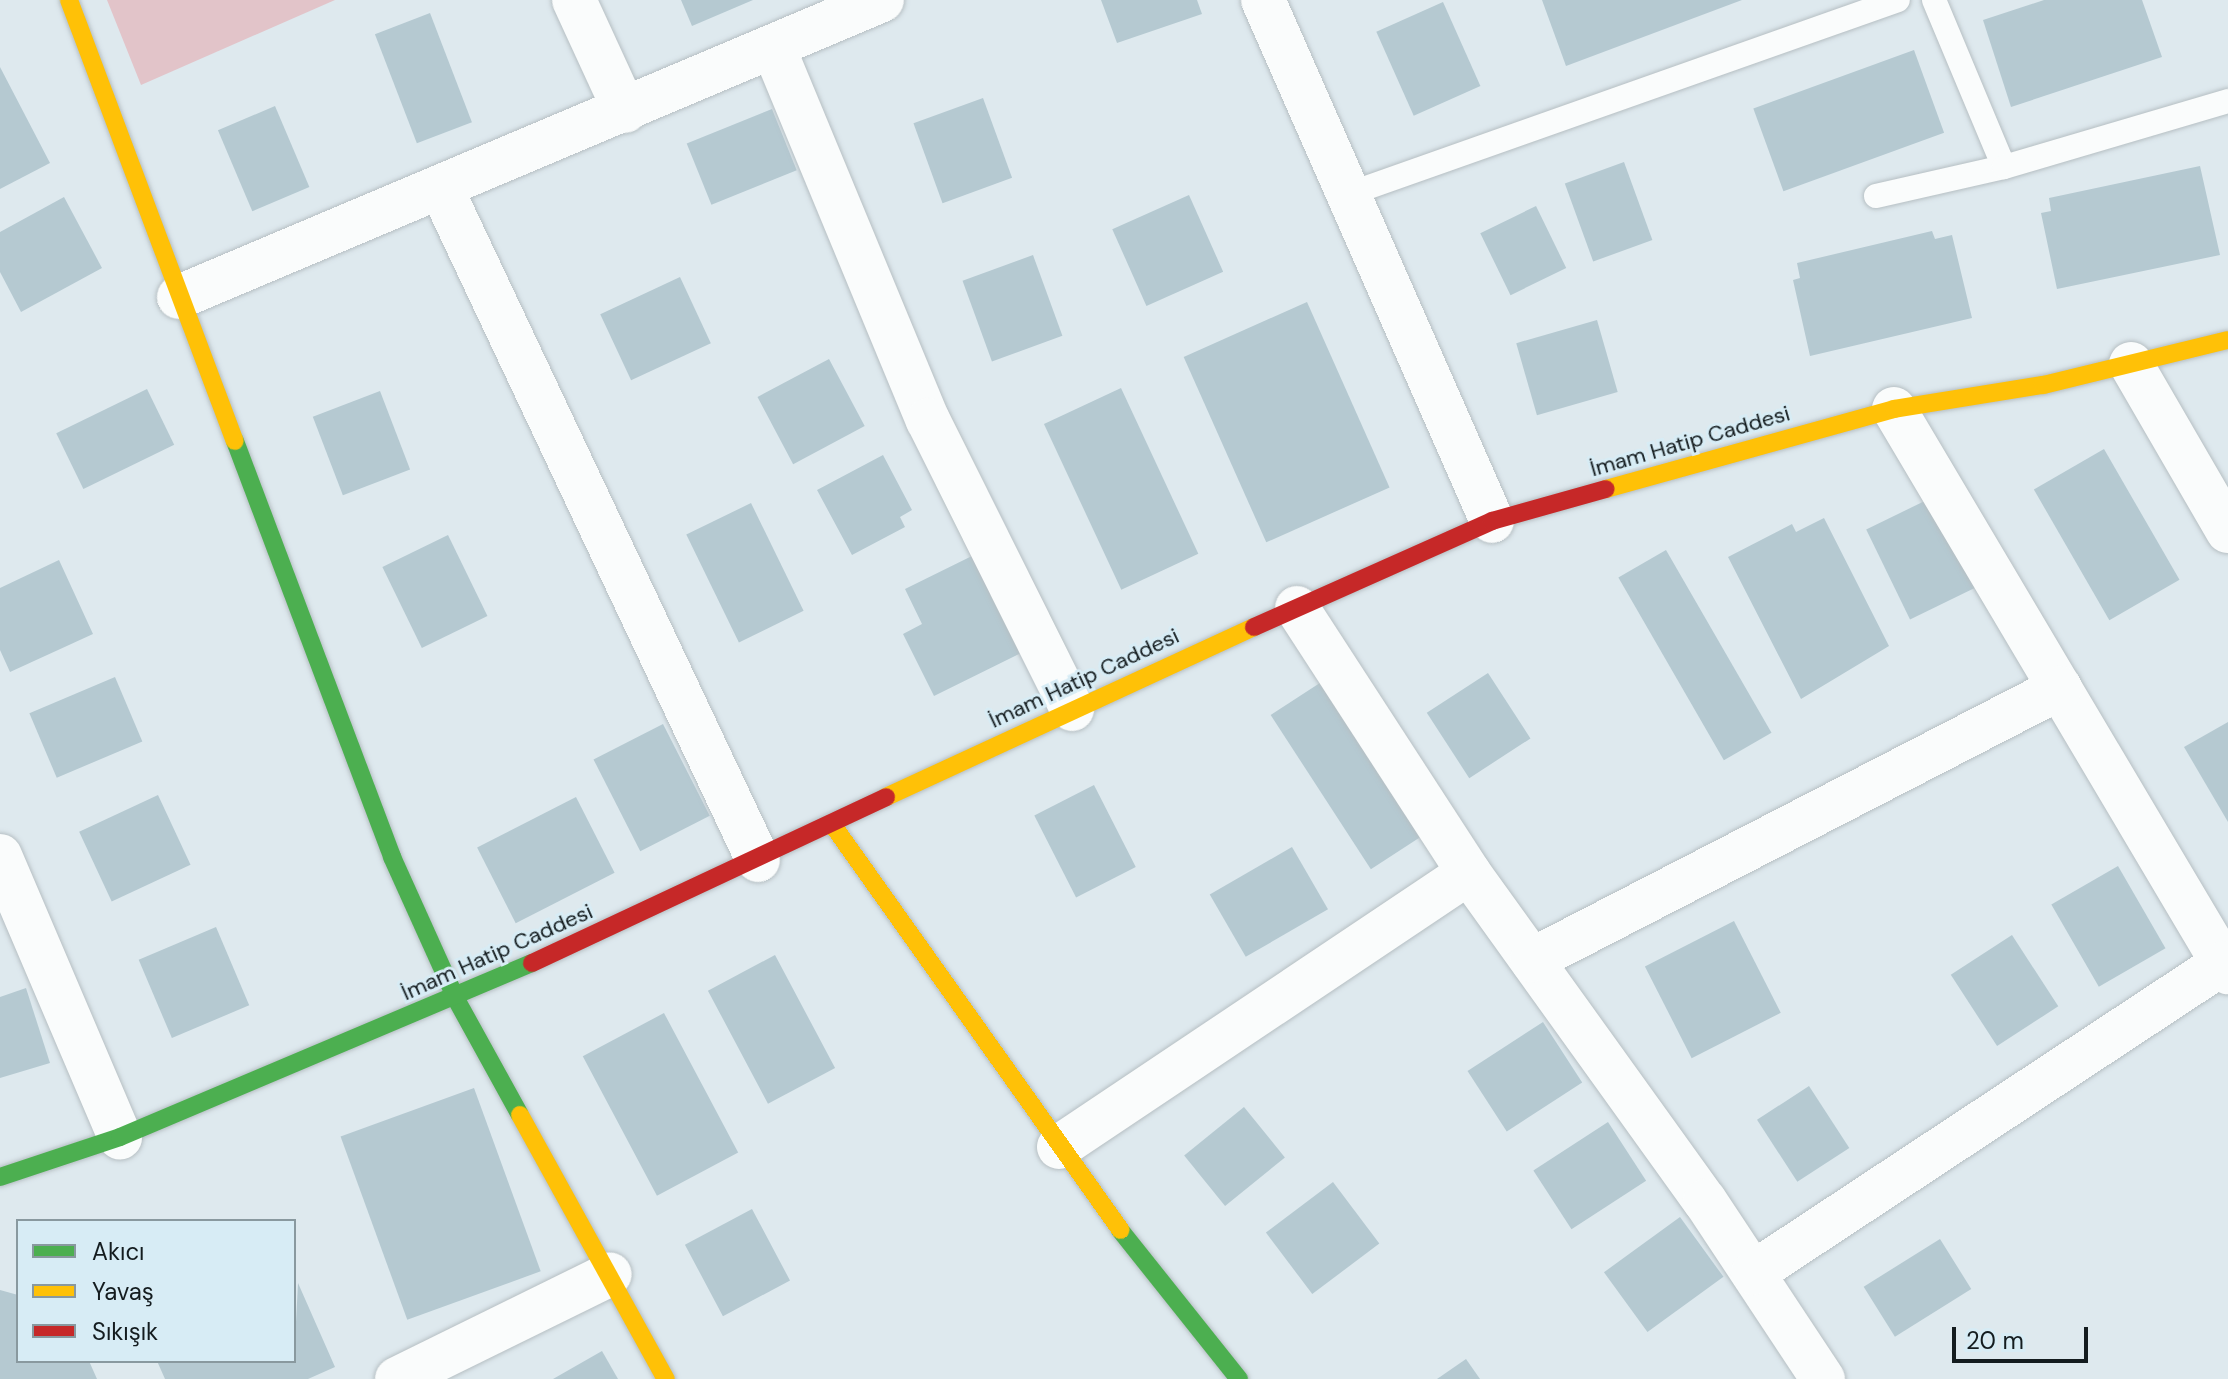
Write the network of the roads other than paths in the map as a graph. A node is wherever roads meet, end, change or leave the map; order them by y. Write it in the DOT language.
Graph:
graph roads {
  1 [pos="69,0"];
  2 [pos="574,0"];
  3 [pos="882,0"];
  4 [pos="1263,0"];
  5 [pos="1898,0"];
  6 [pos="1934,0"];
  7 [pos="774,49"];
  8 [pos="2228,101"];
  9 [pos="625,111"];
  10 [pos="2004,167"];
  11 [pos="441,188"];
  12 [pos="1349,194"];
  13 [pos="1876,196"];
  14 [pos="179,297"];
  15 [pos="2228,340"];
  16 [pos="2131,364"];
  17 [pos="1894,409"];
  18 [pos="1492,521"];
  19 [pos="2228,531"];
  20 [pos="1297,608"];
  21 [pos="2060,688"];
  22 [pos="1072,709"];
  23 [pos="832,824"];
  24 [pos="0,856"];
  25 [pos="758,860"];
  26 [pos="1469,873"];
  27 [pos="1532,960"];
  28 [pos="2225,967"];
  29 [pos="456,999"];
  30 [pos="120,1137"];
  31 [pos="1059,1147"];
  32 [pos="0,1177"];
  33 [pos="1753,1273"];
  34 [pos="610,1274"];
  35 [pos="397,1379"];
  36 [pos="666,1379"];
  37 [pos="1239,1379"];
  38 [pos="1823,1379"];
  1 -- 14 [label="street"];
  2 -- 9 [label="street"];
  3 -- 7 [label="street"];
  4 -- 12 [label="street"];
  5 -- 12 [label="lane"];
  6 -- 10 [label="lane"];
  7 -- 9 [label="street"];
  7 -- 22 [label="street"];
  8 -- 10 [label="lane"];
  9 -- 11 [label="street"];
  10 -- 13 [label="lane"];
  11 -- 14 [label="street"];
  11 -- 25 [label="street"];
  12 -- 18 [label="street"];
  14 -- 29 [label="street"];
  15 -- 16 [label="street, İmam Hatip Caddesi"];
  16 -- 17 [label="street, İmam Hatip Caddesi"];
  16 -- 19 [label="street"];
  17 -- 18 [label="street, İmam Hatip Caddesi"];
  17 -- 21 [label="street"];
  18 -- 20 [label="street, İmam Hatip Caddesi"];
  20 -- 22 [label="street, İmam Hatip Caddesi"];
  20 -- 26 [label="street"];
  21 -- 27 [label="street"];
  21 -- 28 [label="street"];
  22 -- 23 [label="street, İmam Hatip Caddesi"];
  23 -- 25 [label="street, İmam Hatip Caddesi"];
  23 -- 31 [label="street"];
  24 -- 30 [label="street"];
  25 -- 29 [label="street, İmam Hatip Caddesi"];
  26 -- 27 [label="street"];
  26 -- 31 [label="street"];
  27 -- 33 [label="street"];
  28 -- 33 [label="street"];
  29 -- 30 [label="street, İmam Hatip Caddesi"];
  29 -- 34 [label="street"];
  30 -- 32 [label="street, İmam Hatip Caddesi"];
  31 -- 37 [label="street"];
  33 -- 38 [label="street"];
  34 -- 35 [label="street"];
  34 -- 36 [label="street"];
}
